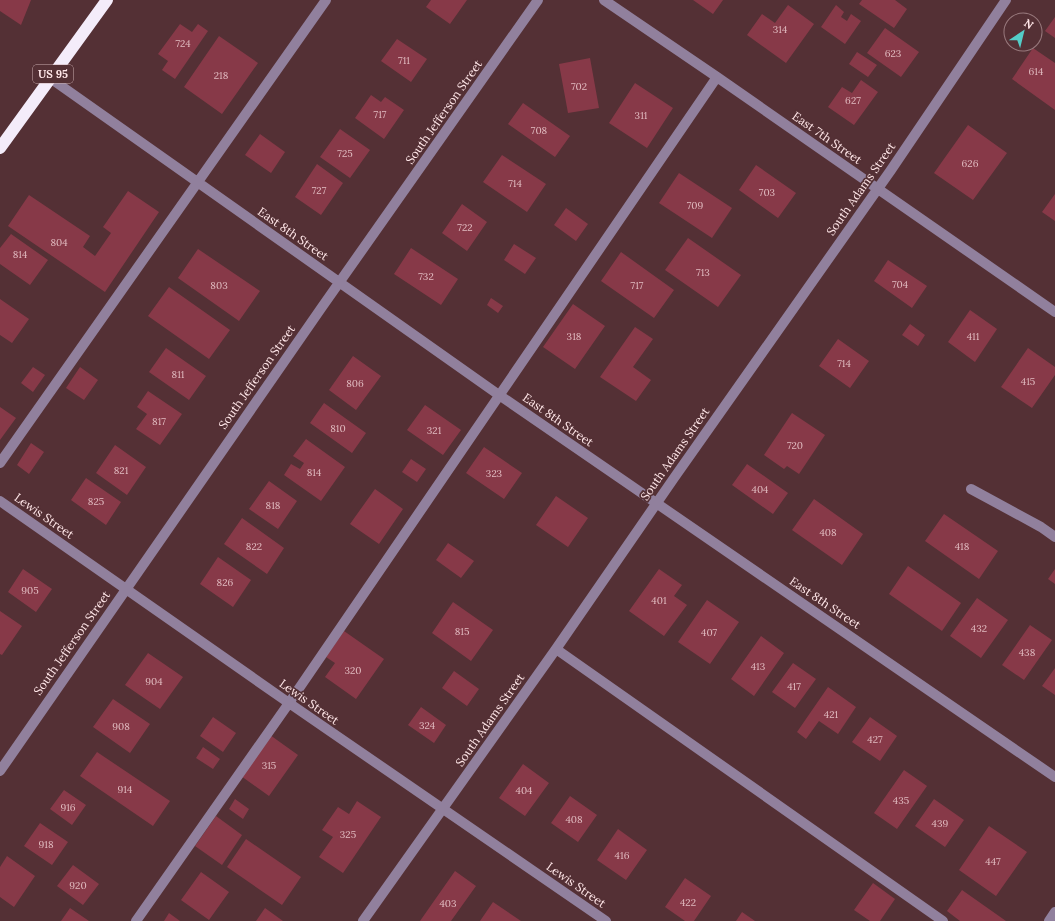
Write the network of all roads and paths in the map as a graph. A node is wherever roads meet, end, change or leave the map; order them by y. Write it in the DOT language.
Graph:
graph roads {
  1 [pos="107,0"];
  2 [pos="326,0"];
  3 [pos="538,0"];
  4 [pos="604,0"];
  5 [pos="1006,0"];
  6 [pos="717,77"];
  7 [pos="50,78"];
  8 [pos="0,148"];
  9 [pos="197,183"];
  10 [pos="878,189"];
  11 [pos="340,283"];
  12 [pos="1055,312"];
  13 [pos="499,395"];
  14 [pos="0,464"];
  15 [pos="971,489"];
  16 [pos="0,501"];
  17 [pos="656,504"];
  18 [pos="1055,537"];
  19 [pos="126,589"];
  20 [pos="556,649"];
  21 [pos="289,703"];
  22 [pos="0,771"];
  23 [pos="1055,777"];
  24 [pos="443,809"];
  25 [pos="1055,912"];
  26 [pos="136,921"];
  27 [pos="363,921"];
  28 [pos="606,921"];
  29 [pos="943,921"];
  30 [pos="1049,921"];
  1 -- 7 [label="highway, US 95"];
  2 -- 9 [label="street"];
  3 -- 11 [label="street, South Jefferson Street"];
  4 -- 6 [label="street, East 7th Street"];
  5 -- 10 [label="street, South Adams Street"];
  6 -- 10 [label="street, East 7th Street"];
  6 -- 13 [label="street"];
  7 -- 8 [label="highway, US 95"];
  7 -- 9 [label="street, East 8th Street"];
  9 -- 11 [label="street, East 8th Street"];
  9 -- 14 [label="street"];
  10 -- 12 [label="street, East 7th Street"];
  10 -- 17 [label="street, South Adams Street"];
  11 -- 13 [label="street, East 8th Street"];
  11 -- 19 [label="street, South Jefferson Street"];
  13 -- 17 [label="street, East 8th Street"];
  13 -- 21 [label="street"];
  15 -- 18 [label="street"];
  16 -- 19 [label="street, Lewis Street"];
  17 -- 20 [label="street, South Adams Street"];
  17 -- 23 [label="street, East 8th Street"];
  19 -- 21 [label="street, Lewis Street"];
  19 -- 22 [label="street, South Jefferson Street"];
  20 -- 24 [label="street, South Adams Street"];
  20 -- 29 [label="street"];
  21 -- 24 [label="street, Lewis Street"];
  21 -- 26 [label="street"];
  24 -- 27 [label="street, South Adams Street"];
  24 -- 28 [label="street, Lewis Street"];
  25 -- 30 [label="street"];
}
